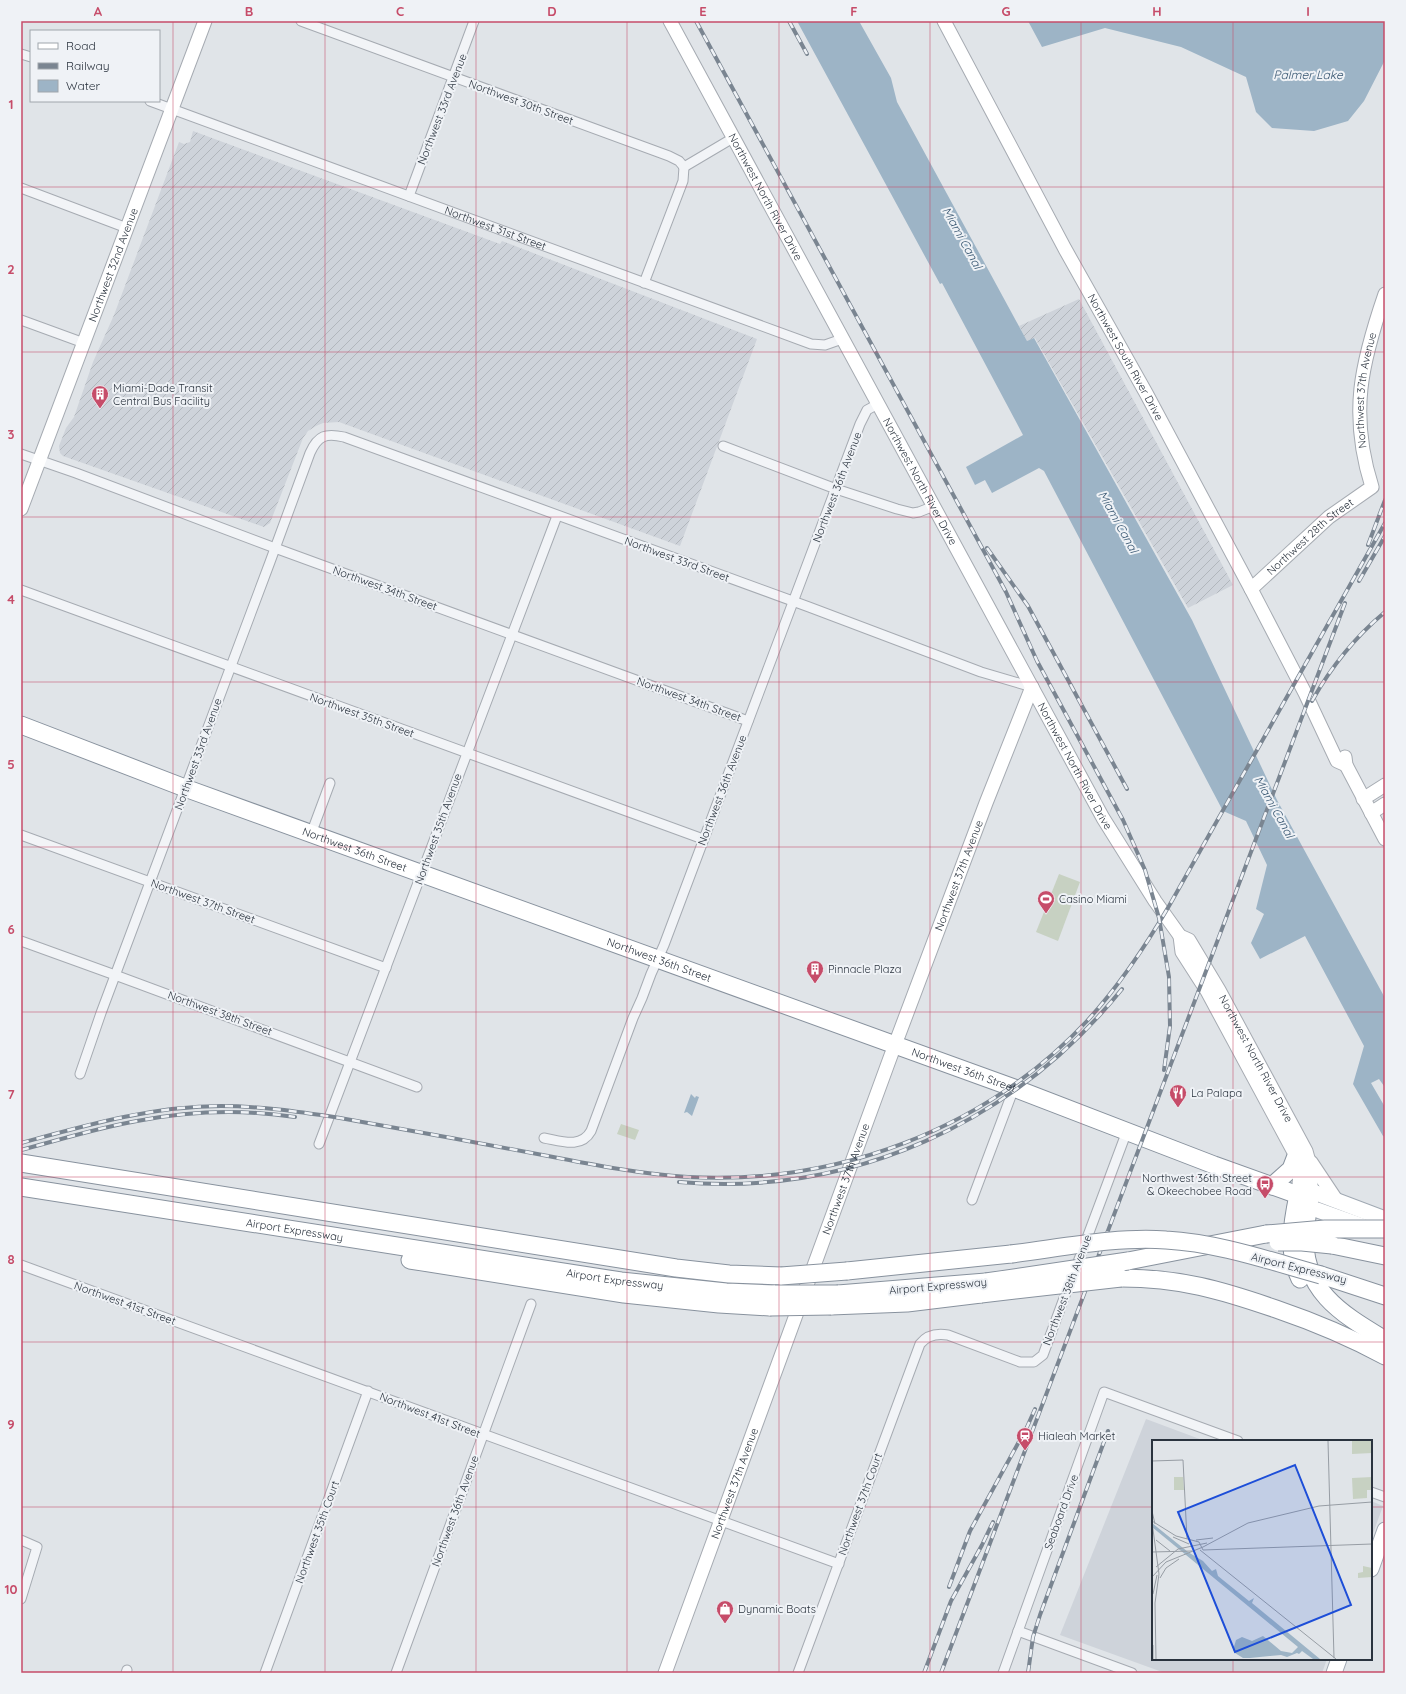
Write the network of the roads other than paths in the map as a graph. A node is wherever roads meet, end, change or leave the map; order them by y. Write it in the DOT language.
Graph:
graph roads {
  1 [pos="205,21"];
  2 [pos="301,21"];
  3 [pos="474,21"];
  4 [pos="670,21"];
  5 [pos="944,21"];
  6 [pos="453,77"];
  7 [pos="153,102"];
  8 [pos="171,109"];
  9 [pos="733,138"];
  10 [pos="684,167"];
  11 [pos="21,188"];
  12 [pos="409,196"];
  13 [pos="127,228"];
  14 [pos="644,283"];
  15 [pos="1385,294"];
  16 [pos="21,320"];
  17 [pos="842,339"];
  18 [pos="84,343"];
  19 [pos="878,404"];
  20 [pos="321,437"];
  21 [pos="723,446"];
  22 [pos="21,454"];
  23 [pos="39,461"];
  24 [pos="1372,487"];
  25 [pos="836,489"];
  26 [pos="934,506"];
  27 [pos="21,509"];
  28 [pos="557,516"];
  29 [pos="275,548"];
  30 [pos="1251,589"];
  31 [pos="21,590"];
  32 [pos="793,602"];
  33 [pos="512,634"];
  34 [pos="231,666"];
  35 [pos="1032,687"];
  36 [pos="748,721"];
  37 [pos="21,725"];
  38 [pos="467,753"];
  39 [pos="330,783"];
  40 [pos="1385,785"];
  41 [pos="185,788"];
  42 [pos="1363,799"];
  43 [pos="1385,804"];
  44 [pos="1371,813"];
  45 [pos="311,834"];
  46 [pos="21,835"];
  47 [pos="703,839"];
  48 [pos="1385,839"];
  49 [pos="422,874"];
  50 [pos="151,882"];
  51 [pos="21,941"];
  52 [pos="658,959"];
  53 [pos="386,968"];
  54 [pos="116,975"];
  55 [pos="895,1045"];
  56 [pos="351,1062"];
  57 [pos="80,1074"];
  58 [pos="418,1087"];
  59 [pos="1014,1088"];
  60 [pos="1127,1131"];
  61 [pos="544,1138"];
  62 [pos="319,1144"];
  63 [pos="1302,1158"];
  64 [pos="21,1163"];
  65 [pos="1272,1186"];
  66 [pos="21,1187"];
  67 [pos="1306,1198"];
  68 [pos="972,1200"];
  69 [pos="1337,1201"];
  70 [pos="1385,1219"];
  71 [pos="1385,1229"];
  72 [pos="1385,1235"];
  73 [pos="1266,1238"];
  74 [pos="1385,1256"];
  75 [pos="21,1265"];
  76 [pos="983,1288"];
  77 [pos="1384,1292"];
  78 [pos="531,1304"];
  79 [pos="926,1338"];
  80 [pos="1385,1340"];
  81 [pos="1385,1350"];
  82 [pos="1385,1356"];
  83 [pos="368,1391"];
  84 [pos="483,1435"];
  85 [pos="1235,1440"];
  86 [pos="1372,1492"];
  87 [pos="1385,1497"];
  88 [pos="720,1521"];
  89 [pos="1385,1530"];
  90 [pos="21,1540"];
  91 [pos="838,1564"];
  92 [pos="1372,1566"];
  93 [pos="21,1599"];
  94 [pos="1018,1631"];
  95 [pos="1339,1660"];
  96 [pos="265,1673"];
  97 [pos="396,1673"];
  98 [pos="665,1673"];
  99 [pos="798,1673"];
  100 [pos="1003,1673"];
  101 [pos="1131,1673"];
  102 [pos="1334,1673"];
  1 -- 8 [label="street, Northwest 32nd Avenue"];
  2 -- 6 [label="street, Northwest 30th Street"];
  3 -- 6 [label="street, Northwest 33rd Avenue"];
  4 -- 9 [label="street, Northwest North River Drive"];
  5 -- 30 [label="street, Northwest South River Drive"];
  6 -- 10 [label="street, Northwest 30th Street"];
  6 -- 12 [label="street, Northwest 33rd Avenue"];
  7 -- 8 [label="street, Northwest 31st Street"];
  8 -- 12 [label="street, Northwest 31st Street"];
  8 -- 13 [label="street, Northwest 32nd Avenue"];
  9 -- 10 [label="street"];
  9 -- 17 [label="street, Northwest North River Drive"];
  10 -- 14 [label="street"];
  11 -- 13 [label="street"];
  12 -- 14 [label="street, Northwest 31st Street"];
  13 -- 18 [label="street, Northwest 32nd Avenue"];
  14 -- 17 [label="street, Northwest 31st Street"];
  15 -- 24 [label="street, Northwest 37th Avenue"];
  16 -- 18 [label="street"];
  17 -- 19 [label="street, Northwest North River Drive"];
  18 -- 23 [label="street, Northwest 32nd Avenue"];
  19 -- 25 [label="street, Northwest 36th Avenue"];
  19 -- 26 [label="street, Northwest North River Drive"];
  20 -- 28 [label="street, Northwest 33rd Street"];
  20 -- 29 [label="street, Northwest 33rd Avenue"];
  21 -- 25 [label="street"];
  22 -- 23 [label="street, Northwest 34th Street"];
  23 -- 27 [label="street, Northwest 32nd Avenue"];
  23 -- 29 [label="street, Northwest 34th Street"];
  24 -- 30 [label="street, Northwest 28th Street"];
  25 -- 26 [label="street"];
  25 -- 32 [label="street, Northwest 36th Avenue"];
  26 -- 35 [label="street, Northwest North River Drive"];
  28 -- 32 [label="street, Northwest 33rd Street"];
  28 -- 33 [label="street, Northwest 35th Avenue"];
  29 -- 33 [label="street, Northwest 34th Street"];
  29 -- 34 [label="street, Northwest 33rd Avenue"];
  30 -- 42 [label="street, Northwest South River Drive"];
  31 -- 34 [label="street, Northwest 35th Street"];
  32 -- 35 [label="street, Northwest 33rd Street"];
  32 -- 36 [label="street, Northwest 36th Avenue"];
  33 -- 36 [label="street, Northwest 34th Street"];
  33 -- 38 [label="street, Northwest 35th Avenue"];
  34 -- 38 [label="street, Northwest 35th Street"];
  34 -- 41 [label="street, Northwest 33rd Avenue"];
  35 -- 55 [label="street, Northwest 37th Avenue"];
  35 -- 63 [label="street, Northwest North River Drive"];
  36 -- 47 [label="street, Northwest 36th Avenue"];
  37 -- 41 [label="highway, Northwest 36th Street"];
  38 -- 47 [label="street, Northwest 35th Street"];
  38 -- 49 [label="street, Northwest 35th Avenue"];
  39 -- 45 [label="street"];
  40 -- 42 [label="street"];
  41 -- 45 [label="highway, Northwest 36th Street"];
  41 -- 50 [label="street, Northwest 33rd Avenue"];
  42 -- 44 [label="street, Northwest South River Drive"];
  43 -- 44 [label="street"];
  44 -- 48 [label="street, Northwest South River Drive"];
  45 -- 49 [label="highway, Northwest 36th Street"];
  46 -- 50 [label="street, Northwest 37th Street"];
  47 -- 52 [label="street, Northwest 36th Avenue"];
  49 -- 52 [label="highway, Northwest 36th Street"];
  49 -- 53 [label="street, Northwest 35th Avenue"];
  50 -- 53 [label="street, Northwest 37th Street"];
  50 -- 54 [label="street, Northwest 33rd Avenue"];
  51 -- 54 [label="street, Northwest 38th Street"];
  52 -- 55 [label="highway, Northwest 36th Street"];
  52 -- 61 [label="street, Northwest 36th Avenue"];
  53 -- 56 [label="street, Northwest 35th Avenue"];
  54 -- 56 [label="street, Northwest 38th Street"];
  54 -- 57 [label="street, Northwest 33rd Avenue"];
  55 -- 59 [label="highway, Northwest 36th Street"];
  55 -- 88 [label="street, Northwest 37th Avenue"];
  56 -- 58 [label="street, Northwest 38th Street"];
  56 -- 62 [label="street, Northwest 35th Avenue"];
  59 -- 60 [label="highway, Northwest 36th Street"];
  59 -- 68 [label="street"];
  60 -- 65 [label="highway, Northwest 36th Street"];
  60 -- 79 [label="street, Northwest 38th Avenue"];
  63 -- 65 [label="highway"];
  63 -- 67 [label="street, Northwest North River Drive"];
  63 -- 69 [label="street"];
  64 -- 77 [label="highway, Airport Expressway, bridge"];
  65 -- 67 [label="highway, Northwest 36th Street"];
  66 -- 76 [label="highway, Airport Expressway, bridge"];
  67 -- 69 [label="main road, Northwest 36th Street"];
  67 -- 72 [label="main road, Northwest 36th Street"];
  67 -- 80 [label="highway"];
  67 -- 81 [label="highway"];
  69 -- 70 [label="main road, Northwest 36th Street"];
  71 -- 73 [label="highway, Airport Expressway, bridge"];
  73 -- 74 [label="highway, bridge"];
  73 -- 76 [label="highway, Airport Expressway, bridge"];
  75 -- 83 [label="street, Northwest 41st Street"];
  76 -- 82 [label="highway, bridge"];
  78 -- 84 [label="street, Northwest 36th Avenue"];
  79 -- 91 [label="street, Northwest 37th Court"];
  83 -- 84 [label="street, Northwest 41st Street"];
  83 -- 96 [label="street, Northwest 35th Court"];
  84 -- 88 [label="street, Northwest 41st Street"];
  84 -- 97 [label="street, Northwest 36th Avenue"];
  85 -- 94 [label="street, Seaboard Drive"];
  86 -- 87 [label="street"];
  88 -- 91 [label="street, Northwest 41st Street"];
  88 -- 98 [label="street, Northwest 37th Avenue"];
  89 -- 92 [label="main road"];
  90 -- 93 [label="street"];
  91 -- 99 [label="street, Northwest 37th Court"];
  94 -- 100 [label="street, Seaboard Drive"];
  94 -- 101 [label="street"];
  95 -- 102 [label="main road"];
}
